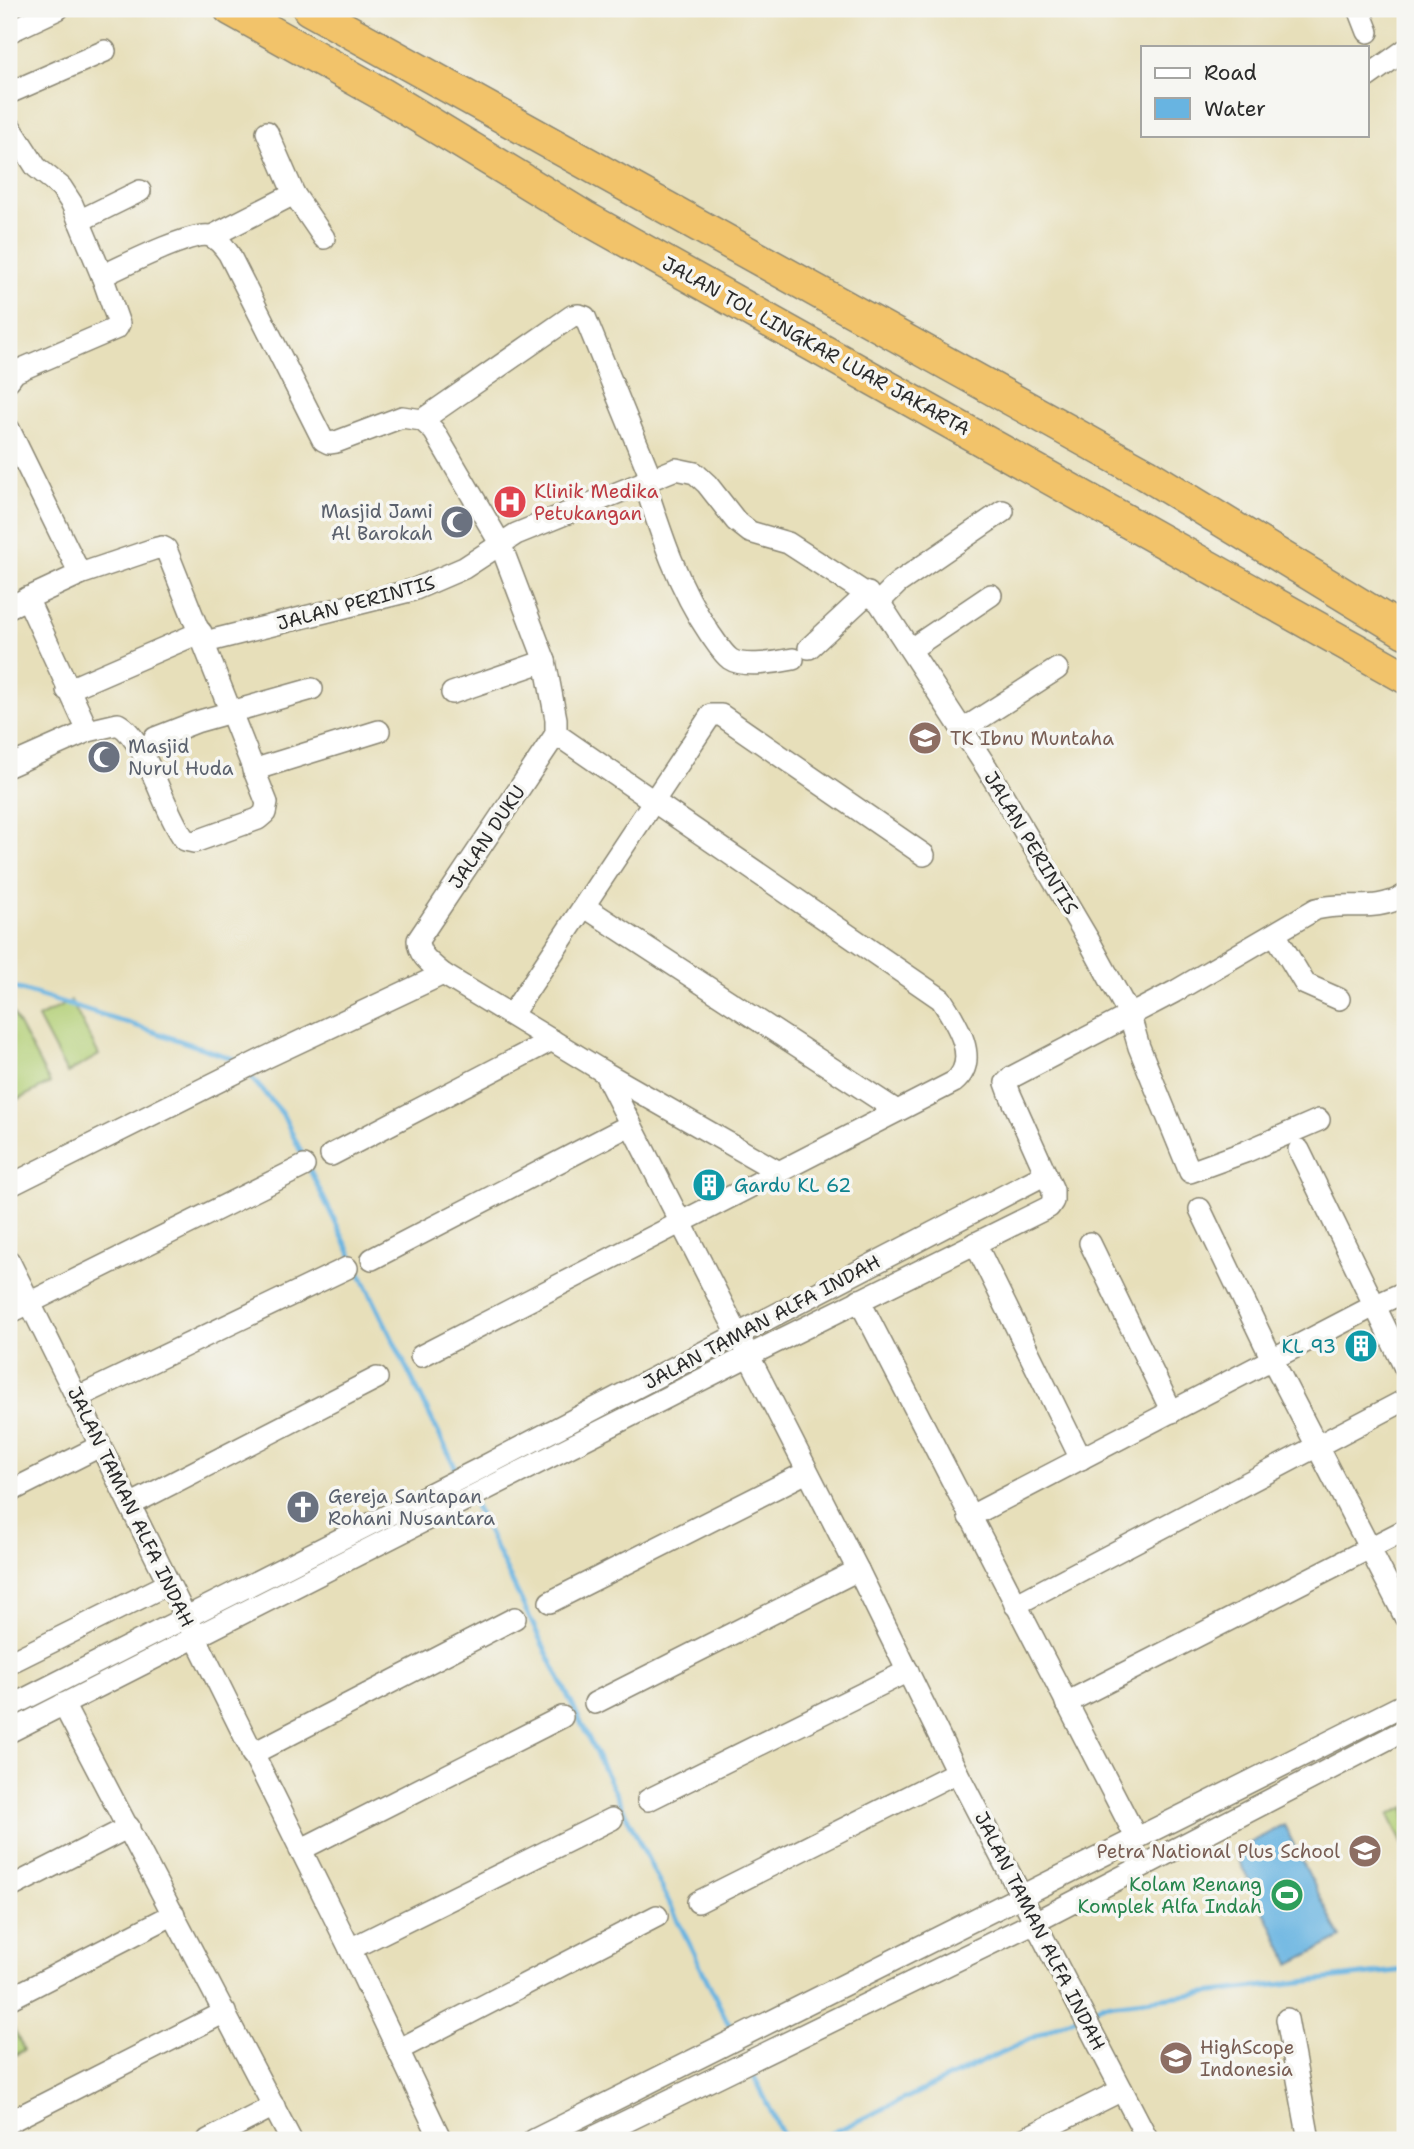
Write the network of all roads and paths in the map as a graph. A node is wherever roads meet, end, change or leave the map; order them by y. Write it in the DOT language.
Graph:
graph roads {
  1 [pos="58,9"];
  2 [pos="230,9"];
  3 [pos="309,9"];
  4 [pos="1359,9"];
  5 [pos="9,32"];
  6 [pos="1368,32"];
  7 [pos="1405,50"];
  8 [pos="105,51"];
  9 [pos="1368,75"];
  10 [pos="9,93"];
  11 [pos="9,125"];
  12 [pos="267,132"];
  13 [pos="140,191"];
  14 [pos="294,194"];
  15 [pos="79,221"];
  16 [pos="212,236"];
  17 [pos="324,238"];
  18 [pos="102,276"];
  19 [pos="11,371"];
  20 [pos="422,420"];
  21 [pos="9,429"];
  22 [pos="648,480"];
  23 [pos="1003,511"];
  24 [pos="500,543"];
  25 [pos="80,574"];
  26 [pos="991,595"];
  27 [pos="874,598"];
  28 [pos="18,603"];
  29 [pos="1405,632"];
  30 [pos="203,637"];
  31 [pos="911,649"];
  32 [pos="545,661"];
  33 [pos="1057,669"];
  34 [pos="1405,677"];
  35 [pos="312,689"];
  36 [pos="68,690"];
  37 [pos="452,693"];
  38 [pos="231,713"];
  39 [pos="962,730"];
  40 [pos="88,731"];
  41 [pos="379,731"];
  42 [pos="556,734"];
  43 [pos="155,738"];
  44 [pos="9,766"];
  45 [pos="253,770"];
  46 [pos="655,802"];
  47 [pos="924,855"];
  48 [pos="1405,895"];
  49 [pos="585,907"];
  50 [pos="1275,934"];
  51 [pos="443,974"];
  52 [pos="1339,999"];
  53 [pos="512,1014"];
  54 [pos="1130,1016"];
  55 [pos="552,1040"];
  56 [pos="604,1072"];
  57 [pos="897,1111"];
  58 [pos="1319,1120"];
  59 [pos="630,1125"];
  60 [pos="1299,1150"];
  61 [pos="331,1155"];
  62 [pos="304,1166"];
  63 [pos="779,1172"];
  64 [pos="1045,1174"];
  65 [pos="9,1186"];
  66 [pos="1200,1209"];
  67 [pos="681,1222"];
  68 [pos="975,1243"];
  69 [pos="1090,1243"];
  70 [pos="372,1259"];
  71 [pos="9,1261"];
  72 [pos="347,1268"];
  73 [pos="1405,1292"];
  74 [pos="859,1300"];
  75 [pos="29,1302"];
  76 [pos="1374,1306"];
  77 [pos="9,1313"];
  78 [pos="737,1335"];
  79 [pos="421,1356"];
  80 [pos="752,1357"];
  81 [pos="1272,1359"];
  82 [pos="1405,1368"];
  83 [pos="377,1378"];
  84 [pos="76,1398"];
  85 [pos="1405,1401"];
  86 [pos="1172,1412"];
  87 [pos="100,1446"];
  88 [pos="1317,1447"];
  89 [pos="1081,1458"];
  90 [pos="807,1472"];
  91 [pos="484,1478"];
  92 [pos="9,1492"];
  93 [pos="130,1506"];
  94 [pos="969,1517"];
  95 [pos="1405,1530"];
  96 [pos="1369,1548"];
  97 [pos="858,1570"];
  98 [pos="168,1584"];
  99 [pos="550,1602"];
  100 [pos="1015,1605"];
  101 [pos="185,1616"];
  102 [pos="1405,1617"];
  103 [pos="515,1618"];
  104 [pos="196,1639"];
  105 [pos="9,1663"];
  106 [pos="908,1671"];
  107 [pos="595,1703"];
  108 [pos="1066,1703"];
  109 [pos="63,1704"];
  110 [pos="1405,1704"];
  111 [pos="9,1707"];
  112 [pos="562,1717"];
  113 [pos="1405,1730"];
  114 [pos="9,1732"];
  115 [pos="252,1754"];
  116 [pos="957,1772"];
  117 [pos="649,1800"];
  118 [pos="612,1819"];
  119 [pos="129,1827"];
  120 [pos="1137,1839"];
  121 [pos="300,1850"];
  122 [pos="9,1888"];
  123 [pos="1022,1897"];
  124 [pos="698,1902"];
  125 [pos="174,1914"];
  126 [pos="657,1916"];
  127 [pos="1035,1922"];
  128 [pos="350,1950"];
  129 [pos="9,1999"];
  130 [pos="225,2012"];
  131 [pos="1287,2019"];
  132 [pos="741,2038"];
  133 [pos="398,2050"];
  134 [pos="751,2060"];
  135 [pos="1122,2090"];
  136 [pos="274,2106"];
  137 [pos="9,2122"];
  138 [pos="208,2140"];
  139 [pos="291,2140"];
  140 [pos="442,2140"];
  141 [pos="534,2140"];
  142 [pos="588,2140"];
  143 [pos="1022,2140"];
  144 [pos="1148,2140"];
  145 [pos="1309,2140"];
  1 -- 5 [label="street"];
  2 -- 34 [label="highway, JALAN TOL LINGKAR LUAR JAKARTA"];
  3 -- 29 [label="highway"];
  4 -- 6 [label="street"];
  7 -- 9 [label="street"];
  8 -- 10 [label="street"];
  11 -- 15 [label="street"];
  12 -- 14 [label="street"];
  13 -- 15 [label="street"];
  14 -- 16 [label="street"];
  14 -- 17 [label="street"];
  15 -- 18 [label="street"];
  16 -- 18 [label="street"];
  16 -- 20 [label="street"];
  18 -- 19 [label="street"];
  20 -- 22 [label="street"];
  20 -- 24 [label="street"];
  21 -- 25 [label="street"];
  22 -- 24 [label="street, JALAN PERINTIS"];
  22 -- 27 [label="street, JALAN PERINTIS"];
  22 -- 27 [label="street"];
  23 -- 27 [label="street"];
  24 -- 30 [label="street, JALAN PERINTIS"];
  24 -- 32 [label="street"];
  25 -- 28 [label="street"];
  25 -- 30 [label="street"];
  26 -- 31 [label="street"];
  27 -- 31 [label="street, JALAN PERINTIS"];
  28 -- 36 [label="street"];
  30 -- 36 [label="street, JALAN PERINTIS"];
  30 -- 38 [label="street"];
  31 -- 39 [label="street, JALAN PERINTIS"];
  32 -- 37 [label="street"];
  32 -- 42 [label="street"];
  33 -- 39 [label="street"];
  35 -- 38 [label="street"];
  36 -- 40 [label="street"];
  38 -- 43 [label="street"];
  38 -- 45 [label="street"];
  39 -- 54 [label="street, JALAN PERINTIS"];
  40 -- 44 [label="street"];
  40 -- 45 [label="street"];
  41 -- 45 [label="street"];
  42 -- 46 [label="street"];
  42 -- 51 [label="street, JALAN DUKU"];
  46 -- 47 [label="street"];
  46 -- 49 [label="street"];
  46 -- 57 [label="street"];
  48 -- 50 [label="street"];
  49 -- 53 [label="street"];
  49 -- 57 [label="street"];
  50 -- 52 [label="street"];
  50 -- 54 [label="street"];
  51 -- 53 [label="street"];
  51 -- 65 [label="street"];
  53 -- 55 [label="street"];
  54 -- 58 [label="street, JALAN PERINTIS"];
  54 -- 64 [label="street"];
  55 -- 56 [label="street"];
  55 -- 61 [label="street"];
  56 -- 59 [label="street"];
  56 -- 63 [label="street"];
  57 -- 63 [label="street"];
  59 -- 67 [label="street"];
  59 -- 70 [label="street"];
  60 -- 76 [label="street"];
  62 -- 75 [label="street"];
  63 -- 67 [label="street"];
  64 -- 68 [label="street, JALAN TAMAN ALFA INDAH"];
  64 -- 78 [label="street, JALAN TAMAN ALFA INDAH"];
  66 -- 81 [label="street"];
  67 -- 78 [label="street"];
  67 -- 79 [label="street"];
  68 -- 74 [label="street, JALAN TAMAN ALFA INDAH"];
  68 -- 89 [label="street"];
  69 -- 86 [label="street"];
  71 -- 75 [label="street, JALAN TAMAN ALFA INDAH"];
  72 -- 84 [label="street"];
  73 -- 76 [label="street"];
  74 -- 80 [label="street, JALAN TAMAN ALFA INDAH"];
  74 -- 94 [label="street, JALAN TAMAN ALFA INDAH"];
  75 -- 77 [label="street"];
  75 -- 84 [label="street, JALAN TAMAN ALFA INDAH"];
  76 -- 81 [label="street"];
  76 -- 82 [label="street"];
  78 -- 80 [label="street"];
  78 -- 91 [label="street, JALAN TAMAN ALFA INDAH"];
  80 -- 90 [label="street, JALAN TAMAN ALFA INDAH"];
  80 -- 91 [label="street, JALAN TAMAN ALFA INDAH"];
  81 -- 86 [label="street"];
  81 -- 88 [label="street"];
  83 -- 93 [label="street"];
  84 -- 87 [label="street, JALAN TAMAN ALFA INDAH"];
  85 -- 88 [label="street"];
  86 -- 89 [label="street"];
  87 -- 92 [label="street"];
  87 -- 93 [label="street, JALAN TAMAN ALFA INDAH"];
  88 -- 96 [label="street"];
  88 -- 100 [label="street"];
  89 -- 94 [label="street"];
  90 -- 97 [label="street, JALAN TAMAN ALFA INDAH"];
  90 -- 99 [label="street"];
  91 -- 101 [label="street"];
  91 -- 104 [label="street"];
  93 -- 98 [label="street, JALAN TAMAN ALFA INDAH"];
  94 -- 100 [label="street, JALAN TAMAN ALFA INDAH"];
  95 -- 96 [label="street"];
  96 -- 102 [label="street"];
  96 -- 108 [label="street"];
  97 -- 106 [label="street, JALAN TAMAN ALFA INDAH"];
  97 -- 107 [label="street"];
  98 -- 101 [label="street, JALAN TAMAN ALFA INDAH"];
  98 -- 105 [label="street"];
  100 -- 108 [label="street, JALAN TAMAN ALFA INDAH"];
  101 -- 104 [label="street, JALAN TAMAN ALFA INDAH"];
  101 -- 111 [label="street"];
  103 -- 115 [label="street"];
  104 -- 109 [label="street"];
  104 -- 115 [label="street, JALAN TAMAN ALFA INDAH"];
  106 -- 116 [label="street, JALAN TAMAN ALFA INDAH"];
  106 -- 117 [label="street"];
  108 -- 120 [label="street, JALAN TAMAN ALFA INDAH"];
  109 -- 114 [label="street"];
  109 -- 119 [label="street"];
  110 -- 120 [label="street"];
  112 -- 121 [label="street"];
  113 -- 127 [label="street"];
  115 -- 121 [label="street, JALAN TAMAN ALFA INDAH"];
  116 -- 123 [label="street, JALAN TAMAN ALFA INDAH"];
  116 -- 124 [label="street"];
  118 -- 128 [label="street"];
  119 -- 122 [label="street"];
  119 -- 125 [label="street"];
  120 -- 123 [label="street"];
  121 -- 128 [label="street, JALAN TAMAN ALFA INDAH"];
  123 -- 127 [label="street, JALAN TAMAN ALFA INDAH"];
  123 -- 132 [label="street"];
  125 -- 129 [label="street"];
  125 -- 130 [label="street"];
  126 -- 133 [label="street"];
  127 -- 134 [label="street"];
  127 -- 135 [label="street, JALAN TAMAN ALFA INDAH"];
  128 -- 133 [label="street, JALAN TAMAN ALFA INDAH"];
  130 -- 136 [label="street"];
  130 -- 137 [label="street"];
  131 -- 145 [label="street"];
  132 -- 134 [label="street"];
  132 -- 141 [label="street"];
  133 -- 140 [label="street, JALAN TAMAN ALFA INDAH"];
  134 -- 142 [label="street"];
  135 -- 143 [label="street"];
  135 -- 144 [label="street, JALAN TAMAN ALFA INDAH"];
  136 -- 138 [label="street"];
  136 -- 139 [label="street"];
}
